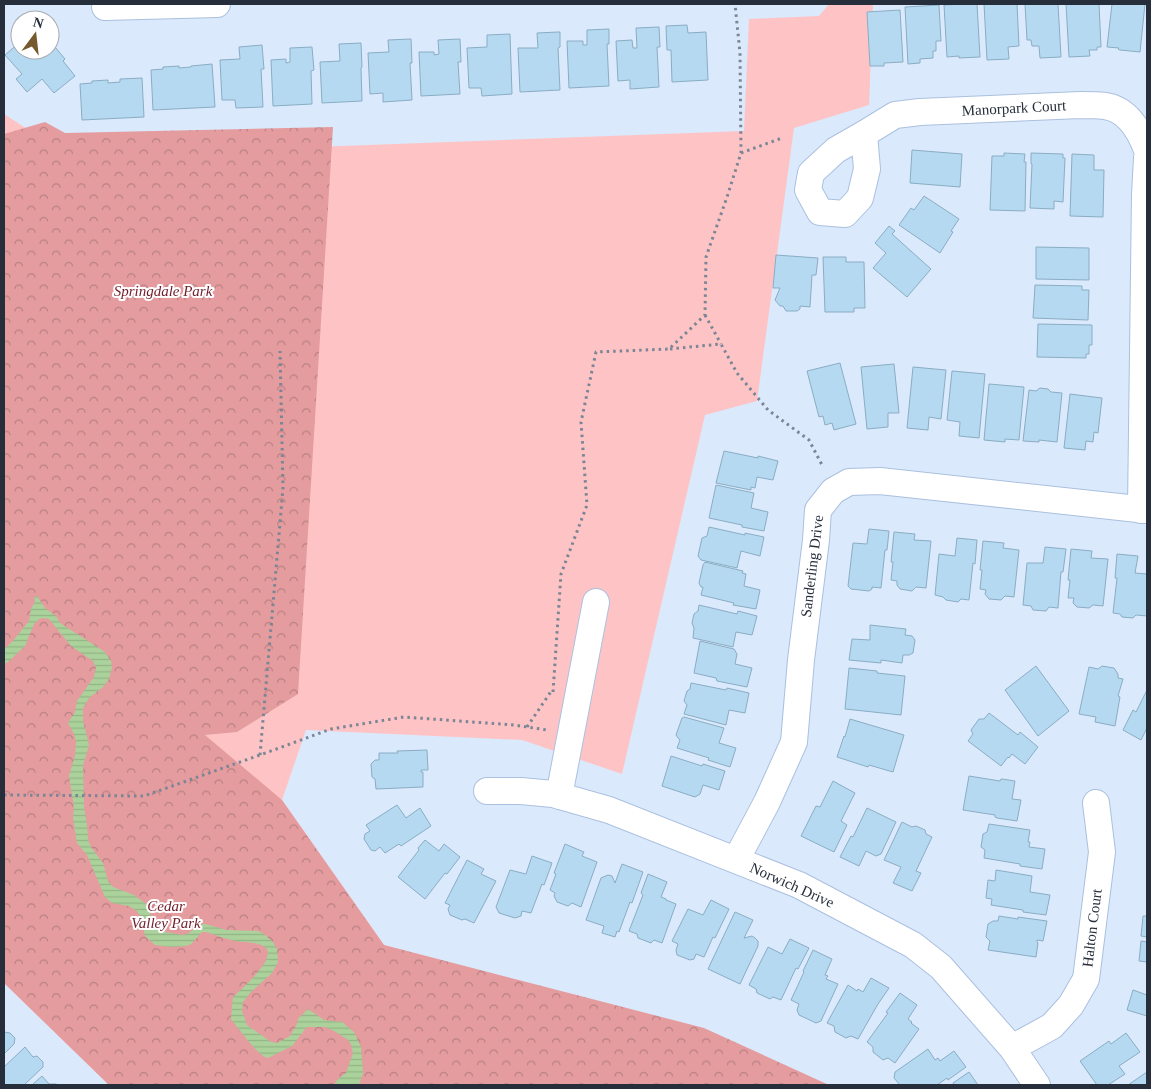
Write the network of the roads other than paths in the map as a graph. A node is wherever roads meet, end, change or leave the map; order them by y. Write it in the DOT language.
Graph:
graph roads {
  1 [pos="217,4"];
  2 [pos="105,7"];
  3 [pos="864,134"];
  4 [pos="1147,150"];
  5 [pos="1147,158"];
  6 [pos="1144,510"];
  7 [pos="596,602"];
  8 [pos="487,791"];
  9 [pos="559,796"];
  10 [pos="1096,803"];
  11 [pos="736,860"];
  12 [pos="1012,1048"];
  13 [pos="1037,1085"];
  1 -- 2 [label="street"];
  3 -- 4 [label="street, Manorpark Court"];
  5 -- 6 [label="street"];
  6 -- 11 [label="street, Sanderling Drive"];
  7 -- 9 [label="street"];
  8 -- 9 [label="street, Norwich Drive"];
  9 -- 11 [label="street, Norwich Drive"];
  10 -- 12 [label="street, Halton Court"];
  11 -- 12 [label="street, Norwich Drive"];
  12 -- 13 [label="street, Norwich Drive"];
}
